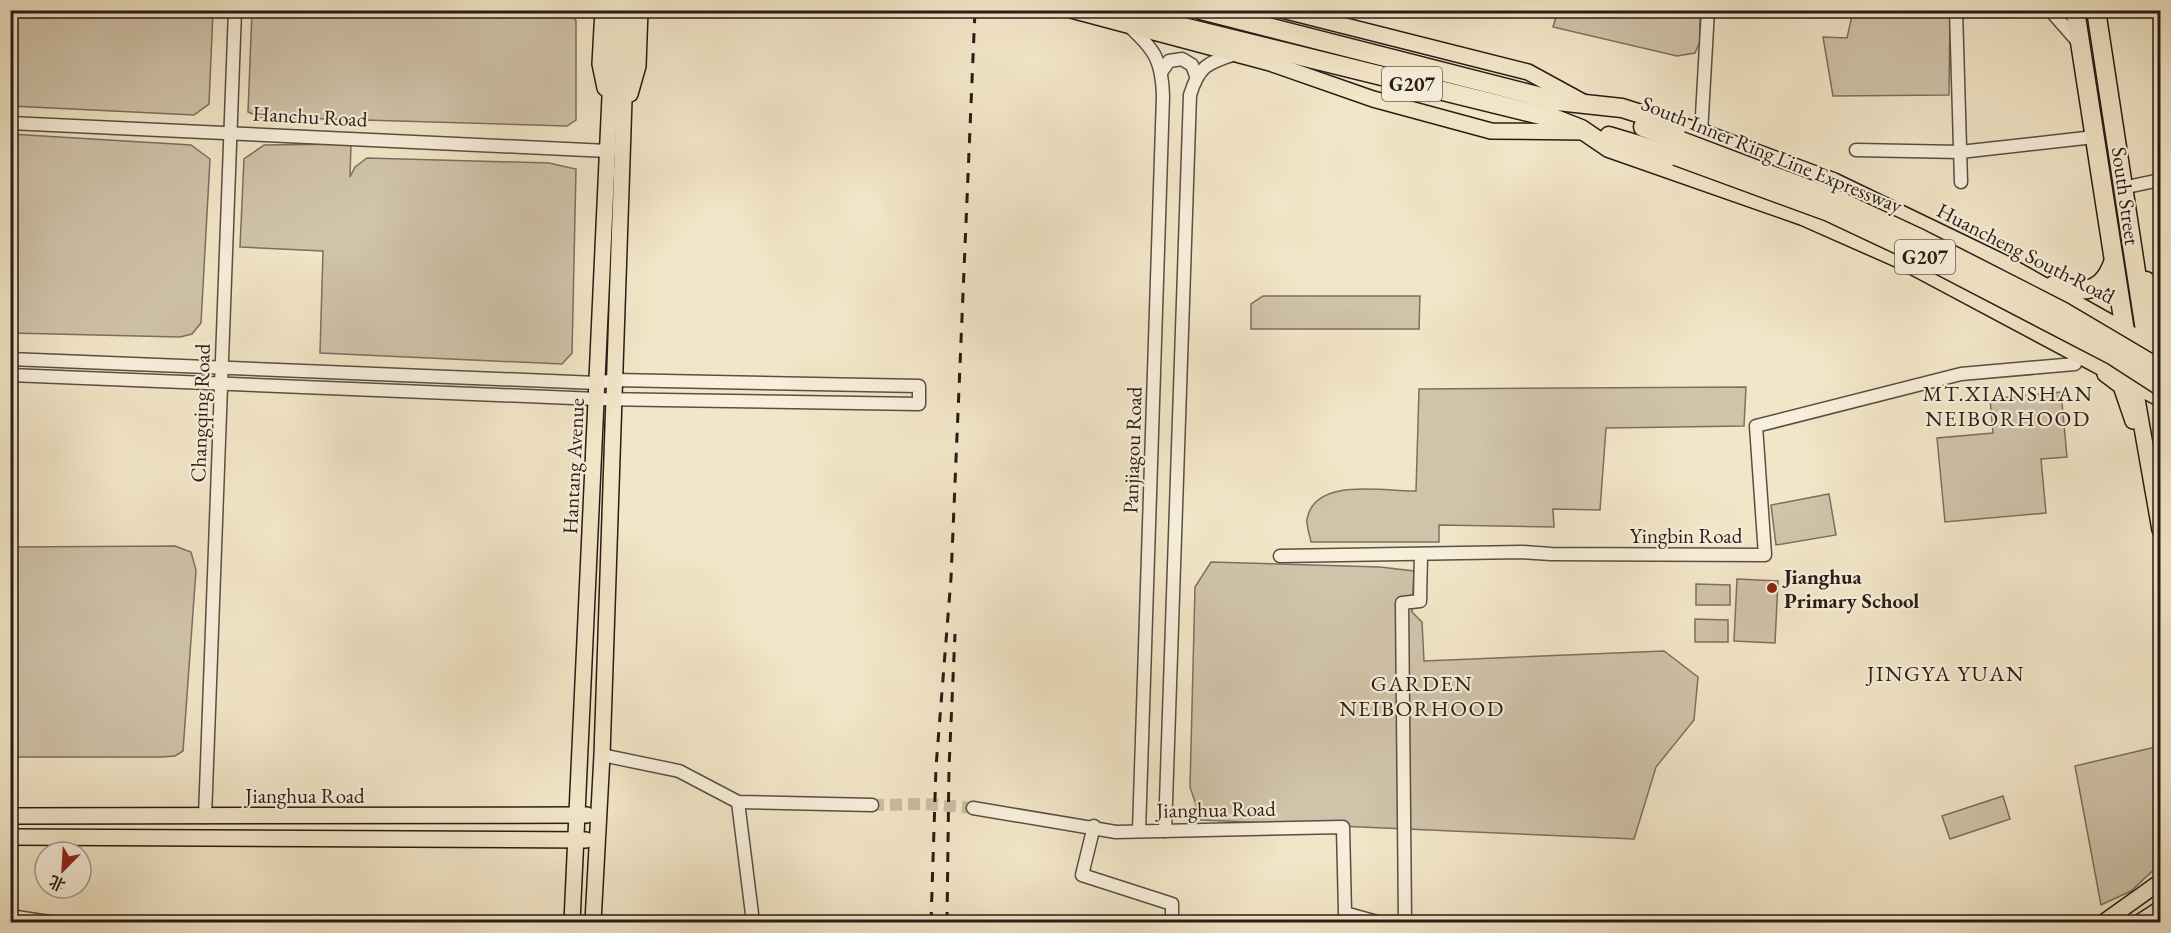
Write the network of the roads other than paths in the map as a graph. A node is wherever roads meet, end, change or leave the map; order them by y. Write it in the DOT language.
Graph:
graph roads {
  1 [pos="235,10"];
  2 [pos="1071,10"];
  3 [pos="1114,10"];
  4 [pos="1200,10"];
  5 [pos="1708,10"];
  6 [pos="1956,10"];
  7 [pos="2050,10"];
  8 [pos="2075,10"];
  9 [pos="2096,10"];
  10 [pos="621,11"];
  11 [pos="1286,11"];
  12 [pos="1129,26"];
  13 [pos="1285,32"];
  14 [pos="2080,45"];
  15 [pos="1235,54"];
  16 [pos="1162,71"];
  17 [pos="1196,76"];
  18 [pos="1588,105"];
  19 [pos="617,112"];
  20 [pos="10,123"];
  21 [pos="1584,131"];
  22 [pos="230,132"];
  23 [pos="1701,133"];
  24 [pos="2094,137"];
  25 [pos="1678,148"];
  26 [pos="1857,150"];
  27 [pos="608,151"];
  28 [pos="1960,152"];
  29 [pos="2160,180"];
  30 [pos="1961,182"];
  31 [pos="2122,188"];
  32 [pos="2127,221"];
  33 [pos="2113,263"];
  34 [pos="2030,279"];
  35 [pos="2160,322"];
  36 [pos="2124,330"];
  37 [pos="2154,347"];
  38 [pos="2077,351"];
  39 [pos="10,359"];
  40 [pos="221,367"];
  41 [pos="2160,369"];
  42 [pos="10,375"];
  43 [pos="615,381"];
  44 [pos="2133,381"];
  45 [pos="597,383"];
  46 [pos="221,384"];
  47 [pos="2160,396"];
  48 [pos="614,398"];
  49 [pos="597,399"];
  50 [pos="2149,465"];
  51 [pos="2160,530"];
  52 [pos="1421,554"];
  53 [pos="1280,556"];
  54 [pos="602,755"];
  55 [pos="738,802"];
  56 [pos="872,805"];
  57 [pos="973,808"];
  58 [pos="577,814"];
  59 [pos="599,815"];
  60 [pos="10,816"];
  61 [pos="205,816"];
  62 [pos="1094,826"];
  63 [pos="1139,831"];
  64 [pos="1165,831"];
  65 [pos="10,837"];
  66 [pos="576,840"];
  67 [pos="597,840"];
  68 [pos="2160,882"];
  69 [pos="2160,909"];
  70 [pos="10,916"];
  71 [pos="24,920"];
  72 [pos="49,922"];
  73 [pos="572,922"];
  74 [pos="593,922"];
  75 [pos="753,922"];
  76 [pos="1172,922"];
  77 [pos="1370,922"];
  78 [pos="1405,922"];
  79 [pos="2104,922"];
  80 [pos="2140,922"];
  1 -- 22 [label="street, Changqing Road"];
  2 -- 12 [label="main road"];
  3 -- 21 [label="highway, South Inner Ring Line Expressway / G207"];
  4 -- 13 [label="highway, South Inner Ring Line Expressway / G207"];
  5 -- 23 [label="street"];
  6 -- 28 [label="street"];
  7 -- 14 [label="street"];
  8 -- 14 [label="highway, South Street"];
  9 -- 31 [label="highway, South Street"];
  10 -- 19 [label="main road, Hantang Avenue"];
  10 -- 19 [label="main road"];
  11 -- 13 [label="main road"];
  11 -- 18 [label="main road"];
  12 -- 15 [label="main road"];
  12 -- 16 [label="street, Panjiagou Road"];
  13 -- 18 [label="highway, South Inner Ring Line Expressway / G207"];
  14 -- 24 [label="highway, South Street"];
  15 -- 17 [label="street"];
  15 -- 21 [label="main road"];
  16 -- 17 [label="street"];
  16 -- 63 [label="street, Panjiagou Road"];
  17 -- 64 [label="street"];
  18 -- 23 [label="highway, South Inner Ring Line Expressway / G207"];
  18 -- 25 [label="highway, South Inner Ring Line Expressway / G207"];
  19 -- 27 [label="main road, Hantang Avenue"];
  19 -- 43 [label="main road, Hantang Avenue"];
  20 -- 22 [label="street, Hanchu Road"];
  21 -- 25 [label="highway, South Inner Ring Line Expressway / G207"];
  21 -- 38 [label="highway, South Inner Ring Line Expressway / G207"];
  22 -- 27 [label="street, Hanchu Road"];
  22 -- 40 [label="street, Changqing Road"];
  23 -- 34 [label="highway, Huancheng South Road / G207"];
  24 -- 28 [label="street"];
  24 -- 33 [label="highway, South Street"];
  25 -- 41 [label="highway, South Inner Ring Line Expressway / G207, bridge"];
  25 -- 47 [label="highway, South Inner Ring Line Expressway / G207, bridge"];
  26 -- 28 [label="street"];
  27 -- 45 [label="main road, Hantang Avenue"];
  28 -- 30 [label="street"];
  29 -- 31 [label="street"];
  31 -- 32 [label="highway, South Street"];
  32 -- 35 [label="highway"];
  32 -- 37 [label="highway, South Street"];
  33 -- 34 [label="highway"];
  33 -- 36 [label="highway, South Street"];
  34 -- 36 [label="highway, Huancheng South Road / G207"];
  36 -- 37 [label="highway, Huancheng South Road / G207"];
  36 -- 44 [label="highway, South Street"];
  37 -- 47 [label="highway, South Street"];
  38 -- 44 [label="highway"];
  38 -- 50 [label="main road"];
  38 -- 52 [label="street, Yingbin Road"];
  39 -- 40 [label="street"];
  40 -- 45 [label="street"];
  40 -- 46 [label="street, Changqing Road"];
  42 -- 46 [label="street"];
  43 -- 45 [label="street"];
  43 -- 48 [label="main road, Hantang Avenue"];
  43 -- 48 [label="street"];
  44 -- 47 [label="highway"];
  44 -- 50 [label="main road, South Street"];
  45 -- 49 [label="main road, Hantang Avenue"];
  46 -- 49 [label="street"];
  46 -- 61 [label="street, Changqing Road"];
  48 -- 49 [label="street"];
  48 -- 54 [label="main road, Hantang Avenue"];
  49 -- 58 [label="main road, Hantang Avenue"];
  50 -- 51 [label="main road, South Street"];
  52 -- 53 [label="street, Yingbin Road"];
  52 -- 78 [label="street"];
  54 -- 55 [label="street"];
  54 -- 59 [label="main road, Hantang Avenue"];
  55 -- 56 [label="street"];
  55 -- 75 [label="street"];
  57 -- 62 [label="street, Jianghua Road"];
  58 -- 59 [label="main road, Jianghua Road"];
  58 -- 61 [label="main road, Jianghua Road"];
  58 -- 66 [label="main road, Hantang Avenue"];
  59 -- 67 [label="main road, Hantang Avenue"];
  60 -- 61 [label="main road, Jianghua Road"];
  62 -- 63 [label="street, Jianghua Road"];
  62 -- 76 [label="street"];
  63 -- 64 [label="street, Jianghua Road"];
  64 -- 77 [label="street, Jianghua Road"];
  65 -- 66 [label="main road, Jianghua Road"];
  66 -- 67 [label="main road, Jianghua Road"];
  66 -- 73 [label="main road, Hantang Avenue"];
  67 -- 74 [label="main road, Hantang Avenue"];
  68 -- 79 [label="main road"];
  69 -- 80 [label="main road"];
  70 -- 71 [label="street"];
  71 -- 72 [label="street"];
}
